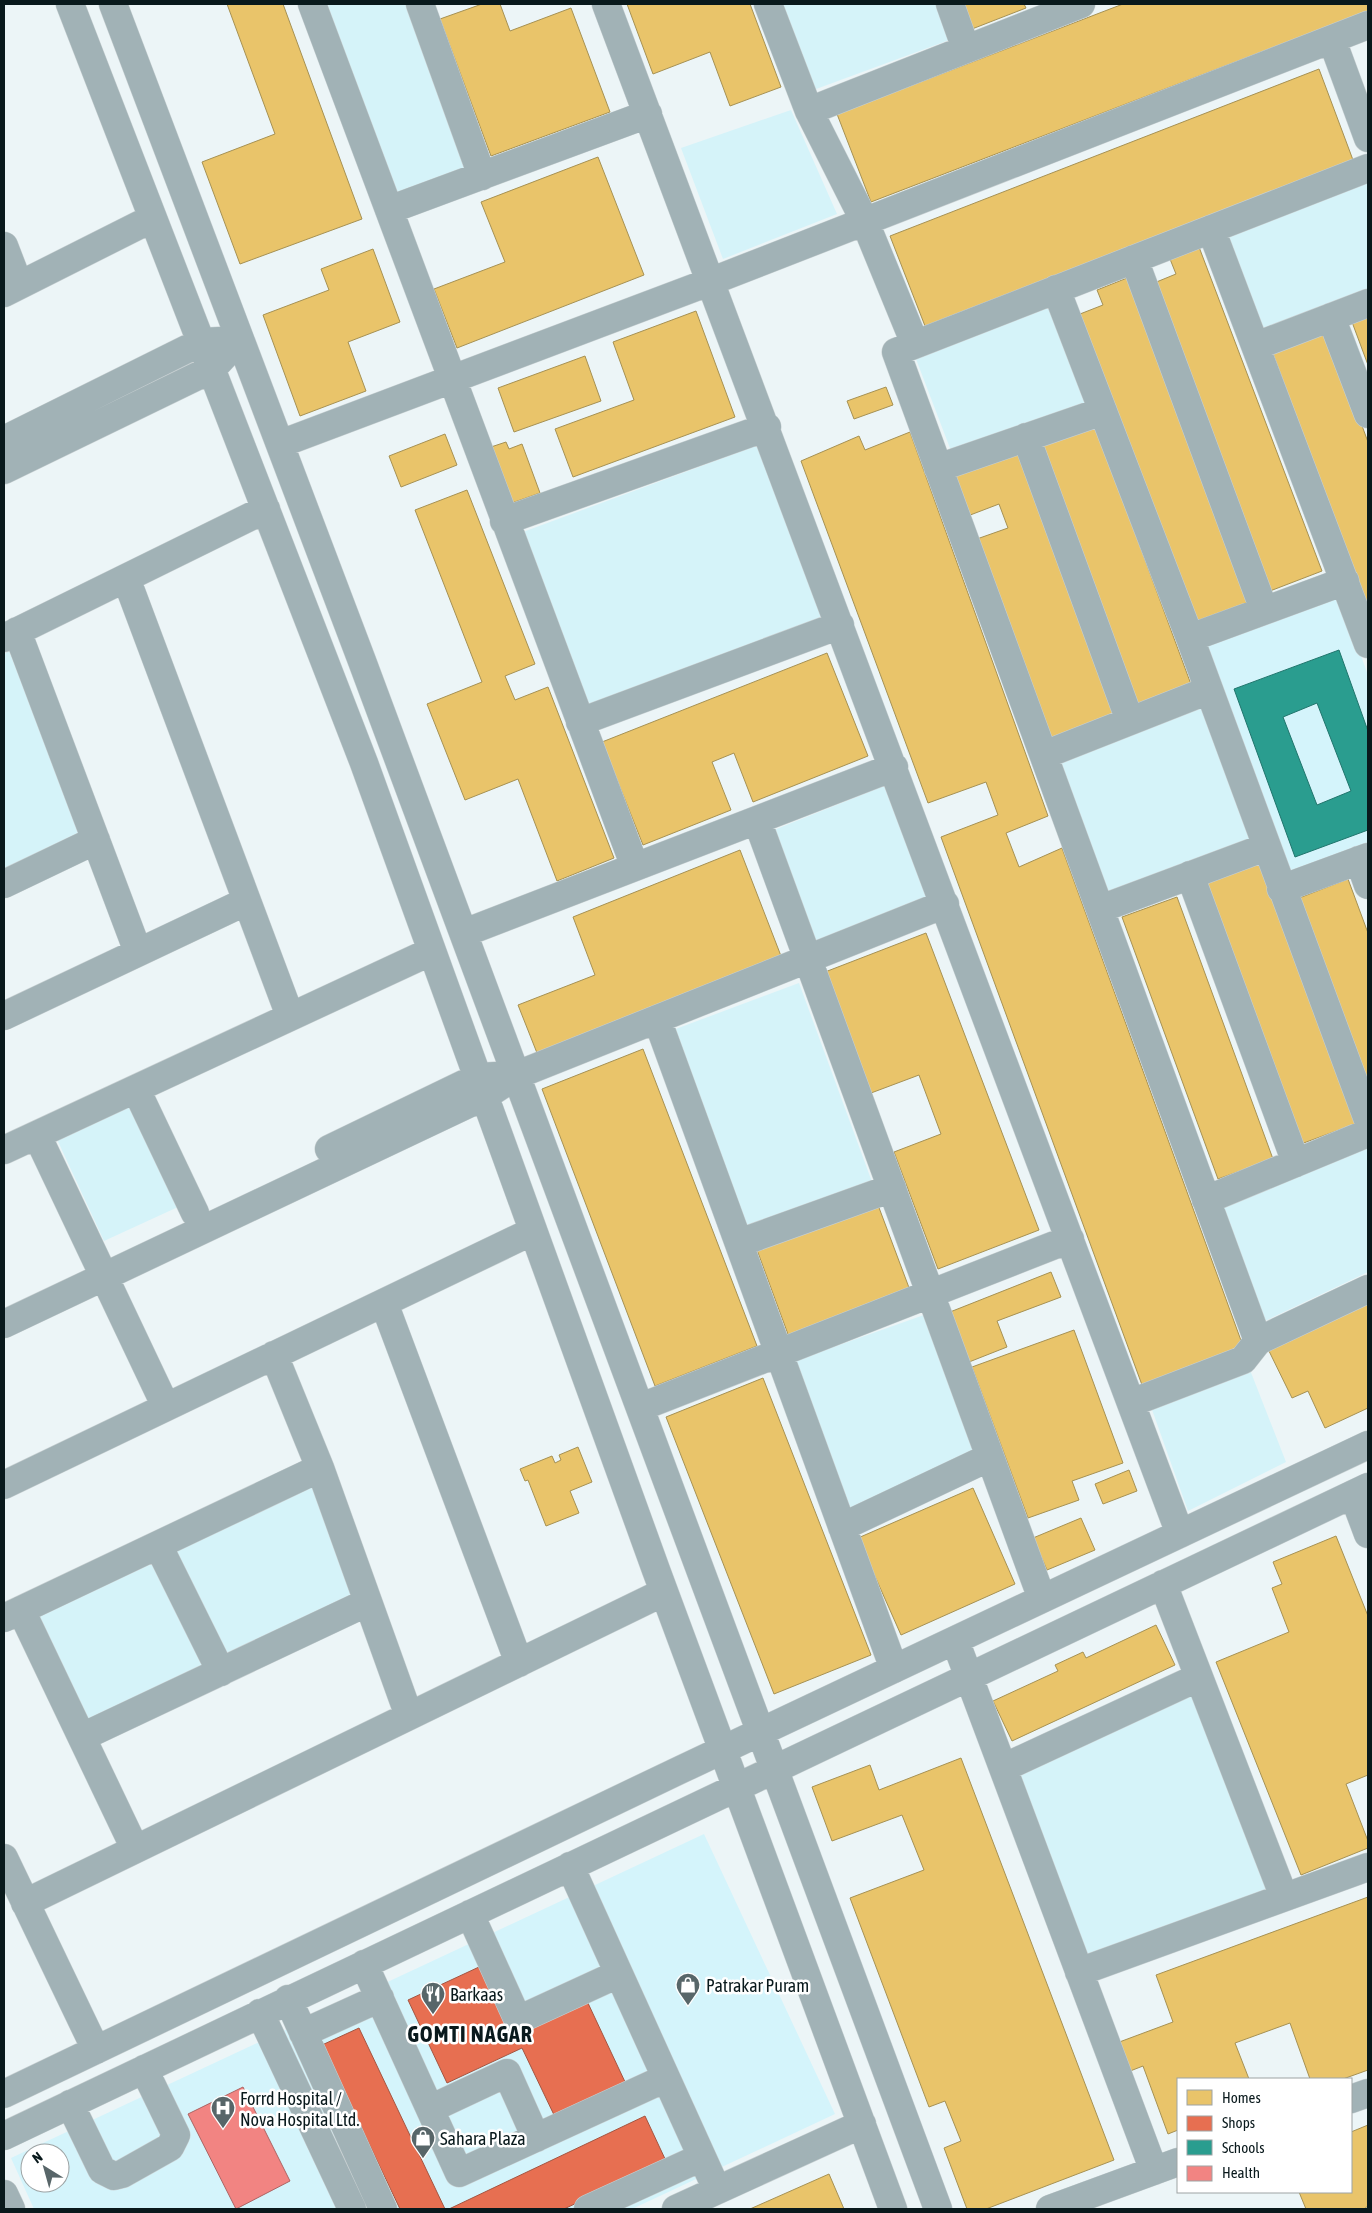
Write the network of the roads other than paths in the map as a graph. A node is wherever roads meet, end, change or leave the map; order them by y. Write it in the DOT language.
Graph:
graph roads {
  1 [pos="70,4"];
  2 [pos="113,4"];
  3 [pos="312,4"];
  4 [pos="420,4"];
  5 [pos="606,4"];
  6 [pos="768,4"];
  7 [pos="950,4"];
  8 [pos="1081,4"];
  9 [pos="1040,11"];
  10 [pos="1368,26"];
  11 [pos="1332,40"];
  12 [pos="966,49"];
  13 [pos="809,111"];
  14 [pos="648,114"];
  15 [pos="1368,138"];
  16 [pos="1368,168"];
  17 [pos="482,176"];
  18 [pos="389,210"];
  19 [pos="153,218"];
  20 [pos="865,222"];
  21 [pos="1212,229"];
  22 [pos="4,246"];
  23 [pos="1134,259"];
  24 [pos="712,281"];
  25 [pos="11,289"];
  26 [pos="1056,289"];
  27 [pos="1368,303"];
  28 [pos="1331,317"];
  29 [pos="241,341"];
  30 [pos="201,342"];
  31 [pos="915,344"];
  32 [pos="1256,346"];
  33 [pos="212,369"];
  34 [pos="451,379"];
  35 [pos="1103,411"];
  36 [pos="1368,414"];
  37 [pos="767,427"];
  38 [pos="1026,437"];
  39 [pos="4,440"];
  40 [pos="280,444"];
  41 [pos="938,468"];
  42 [pos="4,470"];
  43 [pos="266,509"];
  44 [pos="504,520"];
  45 [pos="126,578"];
  46 [pos="1345,581"];
  47 [pos="1264,610"];
  48 [pos="840,625"];
  49 [pos="1366,633"];
  50 [pos="10,635"];
  51 [pos="1190,638"];
  52 [pos="1209,690"];
  53 [pos="1130,721"];
  54 [pos="580,722"];
  55 [pos="1044,755"];
  56 [pos="894,767"];
  57 [pos="757,820"];
  58 [pos="96,840"];
  59 [pos="1266,847"];
  60 [pos="1364,859"];
  61 [pos="634,867"];
  62 [pos="1190,875"];
  63 [pos="4,884"];
  64 [pos="1368,885"];
  65 [pos="1282,889"];
  66 [pos="248,901"];
  67 [pos="945,904"];
  68 [pos="1100,910"];
  69 [pos="464,933"];
  70 [pos="432,950"];
  71 [pos="138,952"];
  72 [pos="808,959"];
  73 [pos="4,1016"];
  74 [pos="290,1016"];
  75 [pos="658,1019"];
  76 [pos="517,1075"];
  77 [pos="481,1087"];
  78 [pos="136,1089"];
  79 [pos="1368,1120"];
  80 [pos="1368,1133"];
  81 [pos="37,1135"];
  82 [pos="4,1150"];
  83 [pos="1296,1162"];
  84 [pos="892,1188"];
  85 [pos="1206,1200"];
  86 [pos="195,1213"];
  87 [pos="533,1231"];
  88 [pos="1070,1239"];
  89 [pos="739,1243"];
  90 [pos="102,1268"];
  91 [pos="1368,1288"];
  92 [pos="930,1293"];
  93 [pos="384,1303"];
  94 [pos="4,1306"];
  95 [pos="4,1324"];
  96 [pos="1258,1341"];
  97 [pos="779,1353"];
  98 [pos="274,1355"];
  99 [pos="1131,1403"];
  100 [pos="166,1407"];
  101 [pos="641,1407"];
  102 [pos="1368,1445"];
  103 [pos="990,1457"];
  104 [pos="320,1468"];
  105 [pos="4,1485"];
  106 [pos="1361,1491"];
  107 [pos="842,1527"];
  108 [pos="1180,1534"];
  109 [pos="1368,1534"];
  110 [pos="158,1545"];
  111 [pos="1163,1584"];
  112 [pos="664,1592"];
  113 [pos="1042,1598"];
  114 [pos="368,1602"];
  115 [pos="12,1614"];
  116 [pos="955,1640"];
  117 [pos="519,1663"];
  118 [pos="894,1669"];
  119 [pos="221,1672"];
  120 [pos="969,1677"];
  121 [pos="1199,1677"];
  122 [pos="409,1716"];
  123 [pos="761,1732"];
  124 [pos="82,1737"];
  125 [pos="723,1750"];
  126 [pos="1003,1768"];
  127 [pos="775,1769"];
  128 [pos="736,1787"];
  129 [pos="135,1849"];
  130 [pos="4,1858"];
  131 [pos="570,1866"];
  132 [pos="1368,1867"];
  133 [pos="1284,1897"];
  134 [pos="25,1903"];
  135 [pos="470,1914"];
  136 [pos="364,1964"];
  137 [pos="1080,1972"];
  138 [pos="618,1974"];
  139 [pos="380,1998"];
  140 [pos="288,1999"];
  141 [pos="260,2013"];
  142 [pos="303,2033"];
  143 [pos="96,2050"];
  144 [pos="144,2068"];
  145 [pos="666,2078"];
  146 [pos="1368,2093"];
  147 [pos="4,2094"];
  148 [pos="1352,2099"];
  149 [pos="70,2104"];
  150 [pos="430,2108"];
  151 [pos="862,2124"];
  152 [pos="4,2136"];
  153 [pos="536,2138"];
  154 [pos="702,2157"];
  155 [pos="1166,2167"];
  156 [pos="717,2190"];
  157 [pos="4,2194"];
  158 [pos="11,2209"];
  159 [pos="352,2209"];
  160 [pos="383,2209"];
  161 [pos="588,2209"];
  162 [pos="676,2209"];
  163 [pos="893,2209"];
  164 [pos="938,2209"];
  165 [pos="1050,2209"];
  1 -- 19 [label="street"];
  2 -- 29 [label="street"];
  3 -- 18 [label="street"];
  4 -- 17 [label="street"];
  5 -- 14 [label="street"];
  6 -- 13 [label="street"];
  7 -- 12 [label="street"];
  8 -- 9 [label="street"];
  9 -- 12 [label="street"];
  10 -- 11 [label="street"];
  11 -- 15 [label="street"];
  11 -- 20 [label="street"];
  12 -- 13 [label="street"];
  13 -- 20 [label="street"];
  14 -- 17 [label="street"];
  14 -- 24 [label="street"];
  16 -- 21 [label="street"];
  17 -- 18 [label="street"];
  18 -- 34 [label="street"];
  19 -- 25 [label="street"];
  19 -- 30 [label="street"];
  20 -- 24 [label="street"];
  20 -- 31 [label="street"];
  21 -- 23 [label="street"];
  21 -- 32 [label="street"];
  22 -- 25 [label="street"];
  23 -- 26 [label="street"];
  23 -- 47 [label="street"];
  24 -- 34 [label="street"];
  24 -- 37 [label="street"];
  26 -- 31 [label="street"];
  26 -- 35 [label="street"];
  27 -- 28 [label="street"];
  28 -- 32 [label="street"];
  28 -- 36 [label="street"];
  29 -- 30 [label="street"];
  29 -- 33 [label="street"];
  29 -- 40 [label="street"];
  30 -- 33 [label="street"];
  30 -- 39 [label="street"];
  31 -- 41 [label="street"];
  32 -- 46 [label="street"];
  33 -- 42 [label="street"];
  33 -- 43 [label="street"];
  34 -- 40 [label="street"];
  34 -- 44 [label="street"];
  35 -- 38 [label="street"];
  35 -- 51 [label="street"];
  37 -- 44 [label="street"];
  37 -- 48 [label="street"];
  38 -- 41 [label="street"];
  38 -- 53 [label="street"];
  40 -- 69 [label="street"];
  41 -- 55 [label="street"];
  43 -- 45 [label="street"];
  43 -- 70 [label="street"];
  44 -- 54 [label="street"];
  45 -- 50 [label="street"];
  45 -- 66 [label="street"];
  46 -- 47 [label="street"];
  46 -- 49 [label="street"];
  47 -- 51 [label="street"];
  48 -- 54 [label="street"];
  48 -- 56 [label="street"];
  50 -- 58 [label="street"];
  51 -- 52 [label="street"];
  52 -- 53 [label="street"];
  52 -- 59 [label="street"];
  53 -- 55 [label="street"];
  54 -- 61 [label="street"];
  55 -- 68 [label="street"];
  56 -- 57 [label="street"];
  56 -- 67 [label="street"];
  57 -- 61 [label="street"];
  57 -- 72 [label="street"];
  58 -- 63 [label="street"];
  58 -- 71 [label="street"];
  59 -- 62 [label="street"];
  59 -- 65 [label="street"];
  60 -- 64 [label="street"];
  60 -- 65 [label="street"];
  61 -- 69 [label="street"];
  62 -- 68 [label="street"];
  62 -- 83 [label="street"];
  65 -- 79 [label="street"];
  66 -- 71 [label="street"];
  66 -- 74 [label="street"];
  67 -- 72 [label="street"];
  67 -- 88 [label="street"];
  68 -- 85 [label="street"];
  69 -- 76 [label="street"];
  70 -- 74 [label="street"];
  70 -- 77 [label="street"];
  71 -- 73 [label="street"];
  72 -- 75 [label="street"];
  72 -- 84 [label="street"];
  74 -- 78 [label="street"];
  75 -- 76 [label="street"];
  75 -- 89 [label="street"];
  76 -- 77 [label="street"];
  76 -- 101 [label="street"];
  77 -- 86 [label="street"];
  77 -- 87 [label="street"];
  77 -- 90 [label="street"];
  78 -- 81 [label="street"];
  78 -- 86 [label="street"];
  80 -- 83 [label="street"];
  81 -- 82 [label="street"];
  81 -- 90 [label="street"];
  83 -- 85 [label="street"];
  84 -- 89 [label="street"];
  84 -- 92 [label="street"];
  85 -- 96 [label="street"];
  86 -- 90 [label="street"];
  87 -- 93 [label="street"];
  87 -- 112 [label="street"];
  88 -- 92 [label="street"];
  88 -- 99 [label="street"];
  89 -- 97 [label="street"];
  90 -- 94 [label="street"];
  90 -- 95 [label="street"];
  90 -- 100 [label="street"];
  91 -- 96 [label="street"];
  92 -- 97 [label="street"];
  92 -- 103 [label="street"];
  93 -- 98 [label="street"];
  93 -- 117 [label="street"];
  96 -- 99 [label="street"];
  97 -- 101 [label="street"];
  97 -- 107 [label="street"];
  98 -- 100 [label="street"];
  98 -- 104 [label="street"];
  99 -- 108 [label="street"];
  100 -- 105 [label="street"];
  101 -- 123 [label="street"];
  102 -- 108 [label="street"];
  103 -- 107 [label="street"];
  103 -- 113 [label="street"];
  104 -- 110 [label="street"];
  104 -- 114 [label="street"];
  106 -- 109 [label="street"];
  106 -- 111 [label="street"];
  107 -- 118 [label="street"];
  108 -- 113 [label="street"];
  110 -- 115 [label="street"];
  110 -- 119 [label="street"];
  111 -- 120 [label="street"];
  111 -- 121 [label="street"];
  112 -- 117 [label="street"];
  112 -- 125 [label="street"];
  113 -- 116 [label="street"];
  114 -- 119 [label="street"];
  114 -- 122 [label="street"];
  115 -- 124 [label="street"];
  116 -- 118 [label="street"];
  116 -- 120 [label="street"];
  117 -- 122 [label="street"];
  118 -- 123 [label="street"];
  119 -- 124 [label="street"];
  120 -- 126 [label="street"];
  120 -- 127 [label="street"];
  121 -- 126 [label="street"];
  121 -- 133 [label="street"];
  122 -- 129 [label="street"];
  123 -- 125 [label="street"];
  123 -- 127 [label="street"];
  124 -- 129 [label="street"];
  125 -- 128 [label="street"];
  125 -- 143 [label="street"];
  126 -- 137 [label="street"];
  127 -- 128 [label="street"];
  127 -- 164 [label="street"];
  128 -- 131 [label="street"];
  128 -- 151 [label="street"];
  129 -- 134 [label="street"];
  130 -- 134 [label="street"];
  131 -- 135 [label="street"];
  131 -- 138 [label="street"];
  132 -- 133 [label="street"];
  133 -- 137 [label="street"];
  134 -- 143 [label="street"];
  135 -- 136 [label="street"];
  135 -- 138 [label="street"];
  136 -- 139 [label="street"];
  136 -- 140 [label="street"];
  137 -- 155 [label="street"];
  138 -- 145 [label="street"];
  139 -- 142 [label="street"];
  139 -- 150 [label="street"];
  140 -- 141 [label="street"];
  140 -- 142 [label="street"];
  141 -- 144 [label="street"];
  141 -- 159 [label="street"];
  142 -- 160 [label="street"];
  143 -- 147 [label="street"];
  144 -- 149 [label="street"];
  144 -- 149 [label="street"];
  145 -- 153 [label="street"];
  145 -- 154 [label="street"];
  146 -- 148 [label="street"];
  149 -- 152 [label="street"];
  150 -- 153 [label="street"];
  150 -- 153 [label="street"];
  151 -- 156 [label="street"];
  151 -- 163 [label="street"];
  154 -- 156 [label="street"];
  154 -- 161 [label="street"];
  155 -- 165 [label="street"];
  156 -- 162 [label="street"];
  157 -- 158 [label="street"];
}
